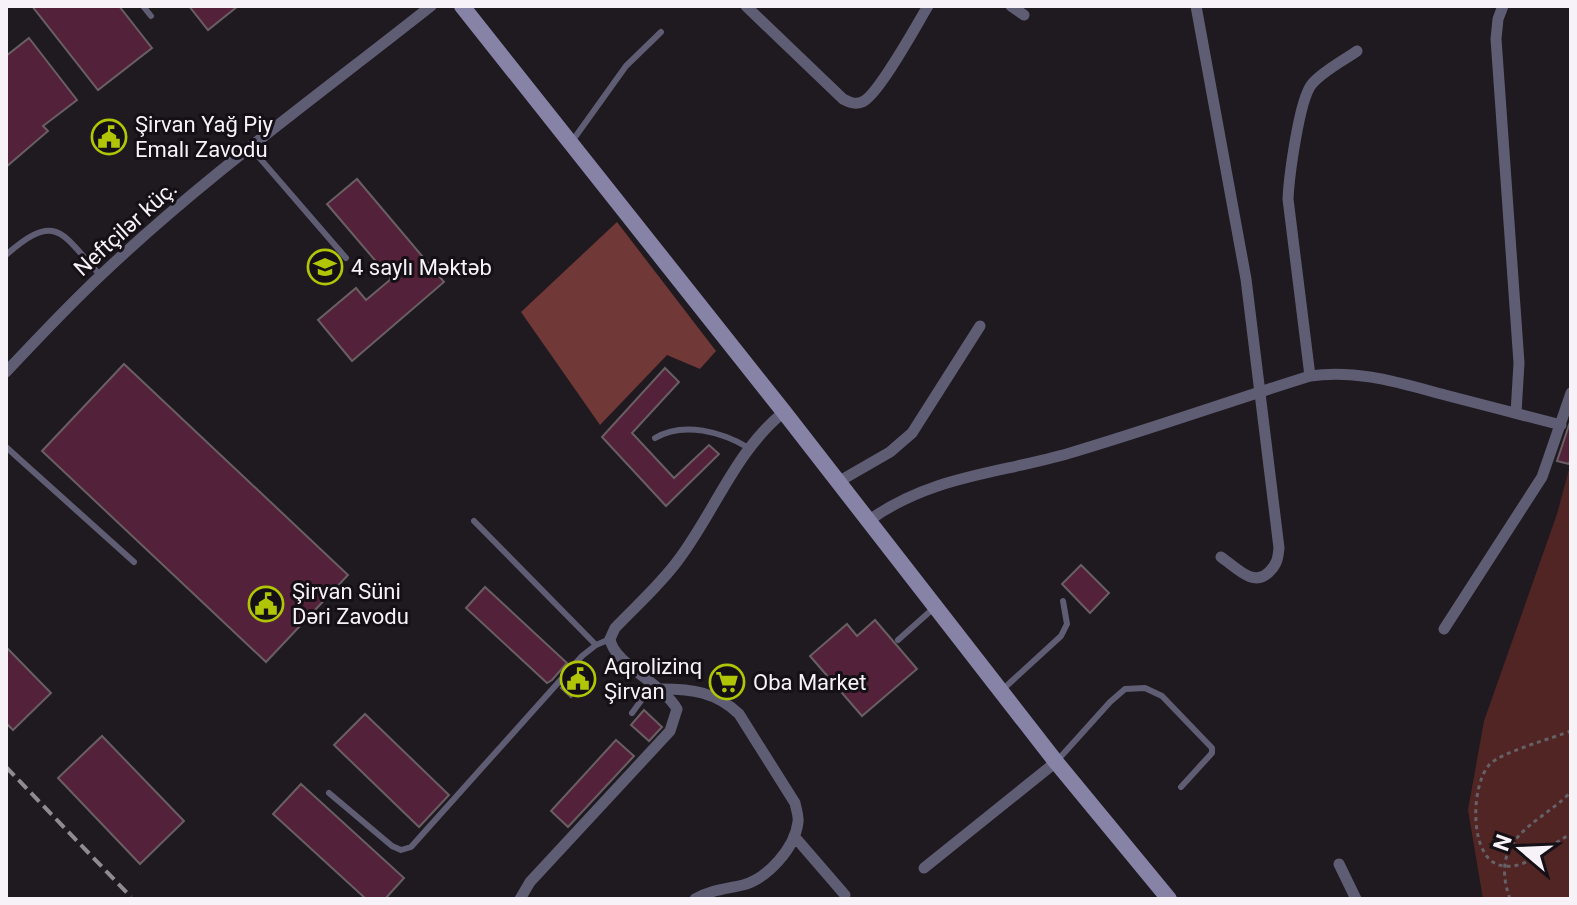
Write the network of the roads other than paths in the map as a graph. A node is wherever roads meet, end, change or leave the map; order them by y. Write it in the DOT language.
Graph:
graph roads {
  1 [pos="143,6"];
  2 [pos="431,6"];
  3 [pos="463,6"];
  4 [pos="746,6"];
  5 [pos="928,6"];
  6 [pos="1011,6"];
  7 [pos="1196,6"];
  8 [pos="1503,6"];
  9 [pos="1024,15"];
  10 [pos="151,16"];
  11 [pos="661,32"];
  12 [pos="1357,51"];
  13 [pos="571,143"];
  14 [pos="251,148"];
  15 [pos="6,255"];
  16 [pos="346,258"];
  17 [pos="100,275"];
  18 [pos="980,326"];
  19 [pos="6,372"];
  20 [pos="1310,376"];
  21 [pos="1261,391"];
  22 [pos="1571,393"];
  23 [pos="784,412"];
  24 [pos="1516,413"];
  25 [pos="1566,426"];
  26 [pos="655,438"];
  27 [pos="6,447"];
  28 [pos="749,448"];
  29 [pos="838,482"];
  30 [pos="474,521"];
  31 [pos="868,521"];
  32 [pos="1221,557"];
  33 [pos="134,562"];
  34 [pos="1063,601"];
  35 [pos="935,607"];
  36 [pos="1444,629"];
  37 [pos="610,639"];
  38 [pos="898,640"];
  39 [pos="596,645"];
  40 [pos="658,686"];
  41 [pos="1001,691"];
  42 [pos="632,713"];
  43 [pos="1056,762"];
  44 [pos="1181,787"];
  45 [pos="329,793"];
  46 [pos="794,836"];
  47 [pos="1339,864"];
  48 [pos="924,868"];
  49 [pos="845,895"];
  50 [pos="520,899"];
  51 [pos="695,899"];
  52 [pos="1169,899"];
  53 [pos="1356,899"];
  1 -- 10 [label="lane"];
  2 -- 14 [label="street, Neftçilər küç."];
  3 -- 13 [label="main road"];
  4 -- 5 [label="street"];
  6 -- 9 [label="street"];
  7 -- 21 [label="street"];
  8 -- 24 [label="street"];
  11 -- 13 [label="lane"];
  12 -- 20 [label="street"];
  13 -- 23 [label="main road"];
  14 -- 16 [label="lane"];
  14 -- 17 [label="street, Neftçilər küç."];
  15 -- 17 [label="lane"];
  17 -- 19 [label="street, Neftçilər küç."];
  18 -- 29 [label="street"];
  20 -- 21 [label="street"];
  20 -- 24 [label="street"];
  21 -- 31 [label="street"];
  21 -- 32 [label="street"];
  22 -- 25 [label="street"];
  23 -- 28 [label="street"];
  23 -- 29 [label="main road"];
  24 -- 25 [label="street"];
  25 -- 36 [label="street"];
  26 -- 28 [label="lane"];
  27 -- 33 [label="lane"];
  28 -- 37 [label="street"];
  29 -- 31 [label="main road"];
  30 -- 39 [label="lane"];
  31 -- 35 [label="main road"];
  34 -- 41 [label="lane"];
  35 -- 38 [label="lane"];
  35 -- 41 [label="main road"];
  37 -- 39 [label="lane"];
  37 -- 40 [label="street"];
  39 -- 45 [label="lane"];
  40 -- 42 [label="lane"];
  40 -- 46 [label="street"];
  40 -- 50 [label="street"];
  41 -- 43 [label="main road"];
  43 -- 44 [label="lane"];
  43 -- 48 [label="street"];
  43 -- 52 [label="main road"];
  46 -- 49 [label="street"];
  46 -- 51 [label="street"];
  47 -- 53 [label="street"];
}
